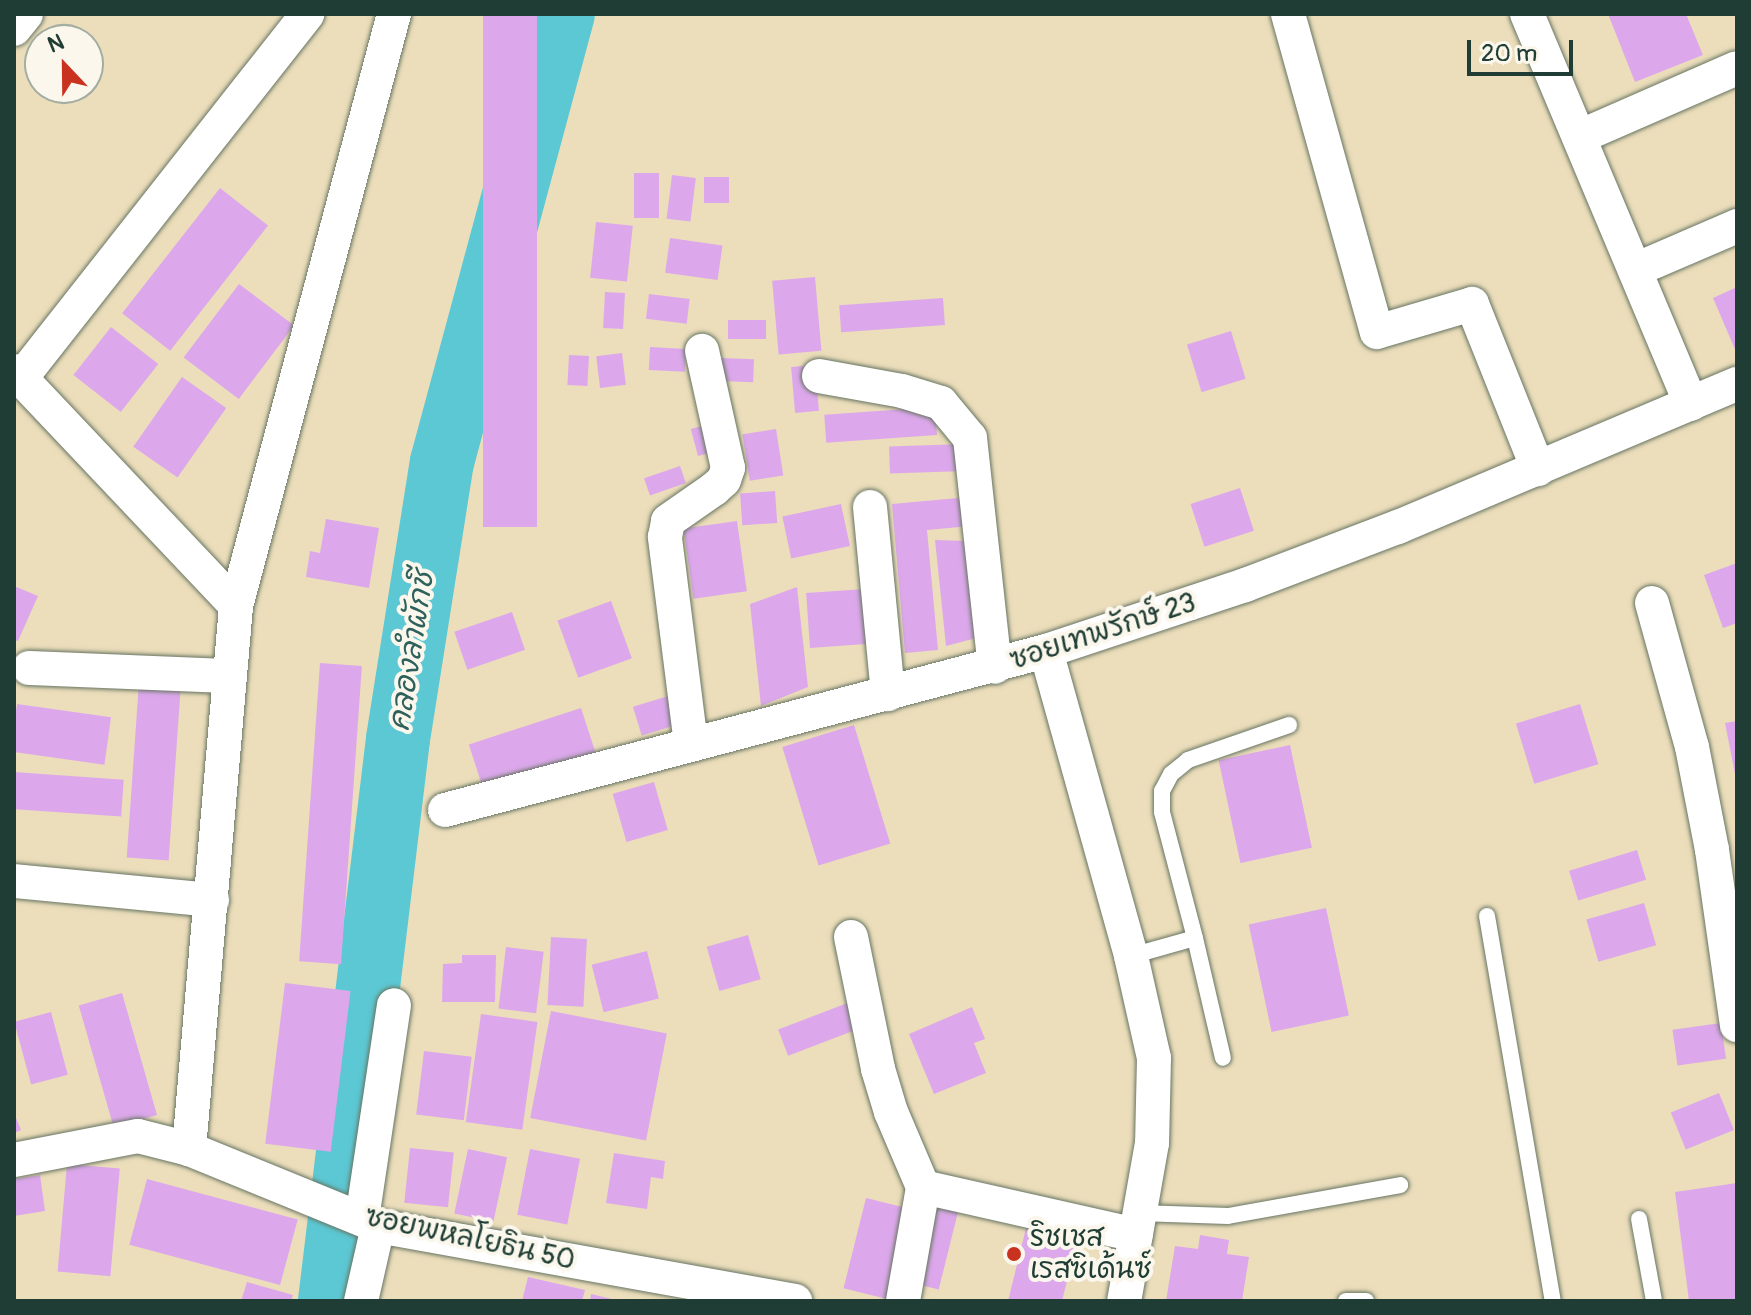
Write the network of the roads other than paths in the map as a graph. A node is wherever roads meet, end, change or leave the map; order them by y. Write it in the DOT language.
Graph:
graph roads {
  1 [pos="26,14"];
  2 [pos="307,14"];
  3 [pos="394,14"];
  4 [pos="1288,14"];
  5 [pos="1527,14"];
  6 [pos="14,29"];
  7 [pos="1737,68"];
  8 [pos="1579,137"];
  9 [pos="1737,226"];
  10 [pos="1635,270"];
  11 [pos="702,351"];
  12 [pos="17,375"];
  13 [pos="819,376"];
  14 [pos="1737,384"];
  15 [pos="1691,404"];
  16 [pos="1538,469"];
  17 [pos="870,507"];
  18 [pos="1652,603"];
  19 [pos="236,606"];
  20 [pos="1046,651"];
  21 [pos="995,667"];
  22 [pos="29,668"];
  23 [pos="228,676"];
  24 [pos="888,694"];
  25 [pos="1289,725"];
  26 [pos="691,744"];
  27 [pos="445,810"];
  28 [pos="14,881"];
  29 [pos="212,900"];
  30 [pos="1487,916"];
  31 [pos="851,937"];
  32 [pos="1195,938"];
  33 [pos="1131,956"];
  34 [pos="394,1005"];
  35 [pos="1737,1025"];
  36 [pos="1223,1058"];
  37 [pos="189,1149"];
  38 [pos="14,1160"];
  39 [pos="1400,1185"];
  40 [pos="923,1187"];
  41 [pos="1639,1219"];
  42 [pos="365,1220"];
  43 [pos="1138,1224"];
  44 [pos="361,1301"];
  45 [pos="795,1301"];
  46 [pos="903,1301"];
  47 [pos="1124,1301"];
  48 [pos="1346,1301"];
  49 [pos="1366,1301"];
  50 [pos="1553,1301"];
  51 [pos="1654,1301"];
  1 -- 6 [label="street"];
  2 -- 12 [label="street"];
  3 -- 19 [label="street"];
  4 -- 16 [label="street"];
  5 -- 8 [label="street"];
  7 -- 8 [label="street"];
  8 -- 10 [label="street"];
  9 -- 10 [label="street"];
  10 -- 15 [label="street"];
  11 -- 26 [label="street"];
  12 -- 19 [label="street"];
  13 -- 21 [label="street"];
  14 -- 15 [label="street, ซอยเทพรักษ์ 23"];
  15 -- 16 [label="street, ซอยเทพรักษ์ 23"];
  16 -- 20 [label="street, ซอยเทพรักษ์ 23"];
  17 -- 24 [label="street"];
  18 -- 35 [label="street"];
  19 -- 23 [label="street"];
  20 -- 21 [label="street, ซอยเทพรักษ์ 23"];
  20 -- 33 [label="street"];
  21 -- 24 [label="street, ซอยเทพรักษ์ 23"];
  22 -- 23 [label="street"];
  23 -- 29 [label="street"];
  24 -- 26 [label="street, ซอยเทพรักษ์ 23"];
  25 -- 32 [label="lane"];
  26 -- 27 [label="street, ซอยเทพรักษ์ 23"];
  28 -- 29 [label="street"];
  29 -- 37 [label="street"];
  30 -- 50 [label="lane"];
  31 -- 40 [label="street"];
  32 -- 33 [label="lane"];
  32 -- 36 [label="lane"];
  33 -- 43 [label="street"];
  34 -- 42 [label="street"];
  37 -- 38 [label="street, ซอยพหลโยธิน 50"];
  37 -- 42 [label="street, ซอยพหลโยธิน 50"];
  39 -- 43 [label="lane"];
  40 -- 43 [label="street"];
  40 -- 46 [label="street"];
  41 -- 51 [label="lane"];
  42 -- 44 [label="street"];
  42 -- 45 [label="street, ซอยพหลโยธิน 50"];
  43 -- 47 [label="street"];
  48 -- 49 [label="lane"];
}
